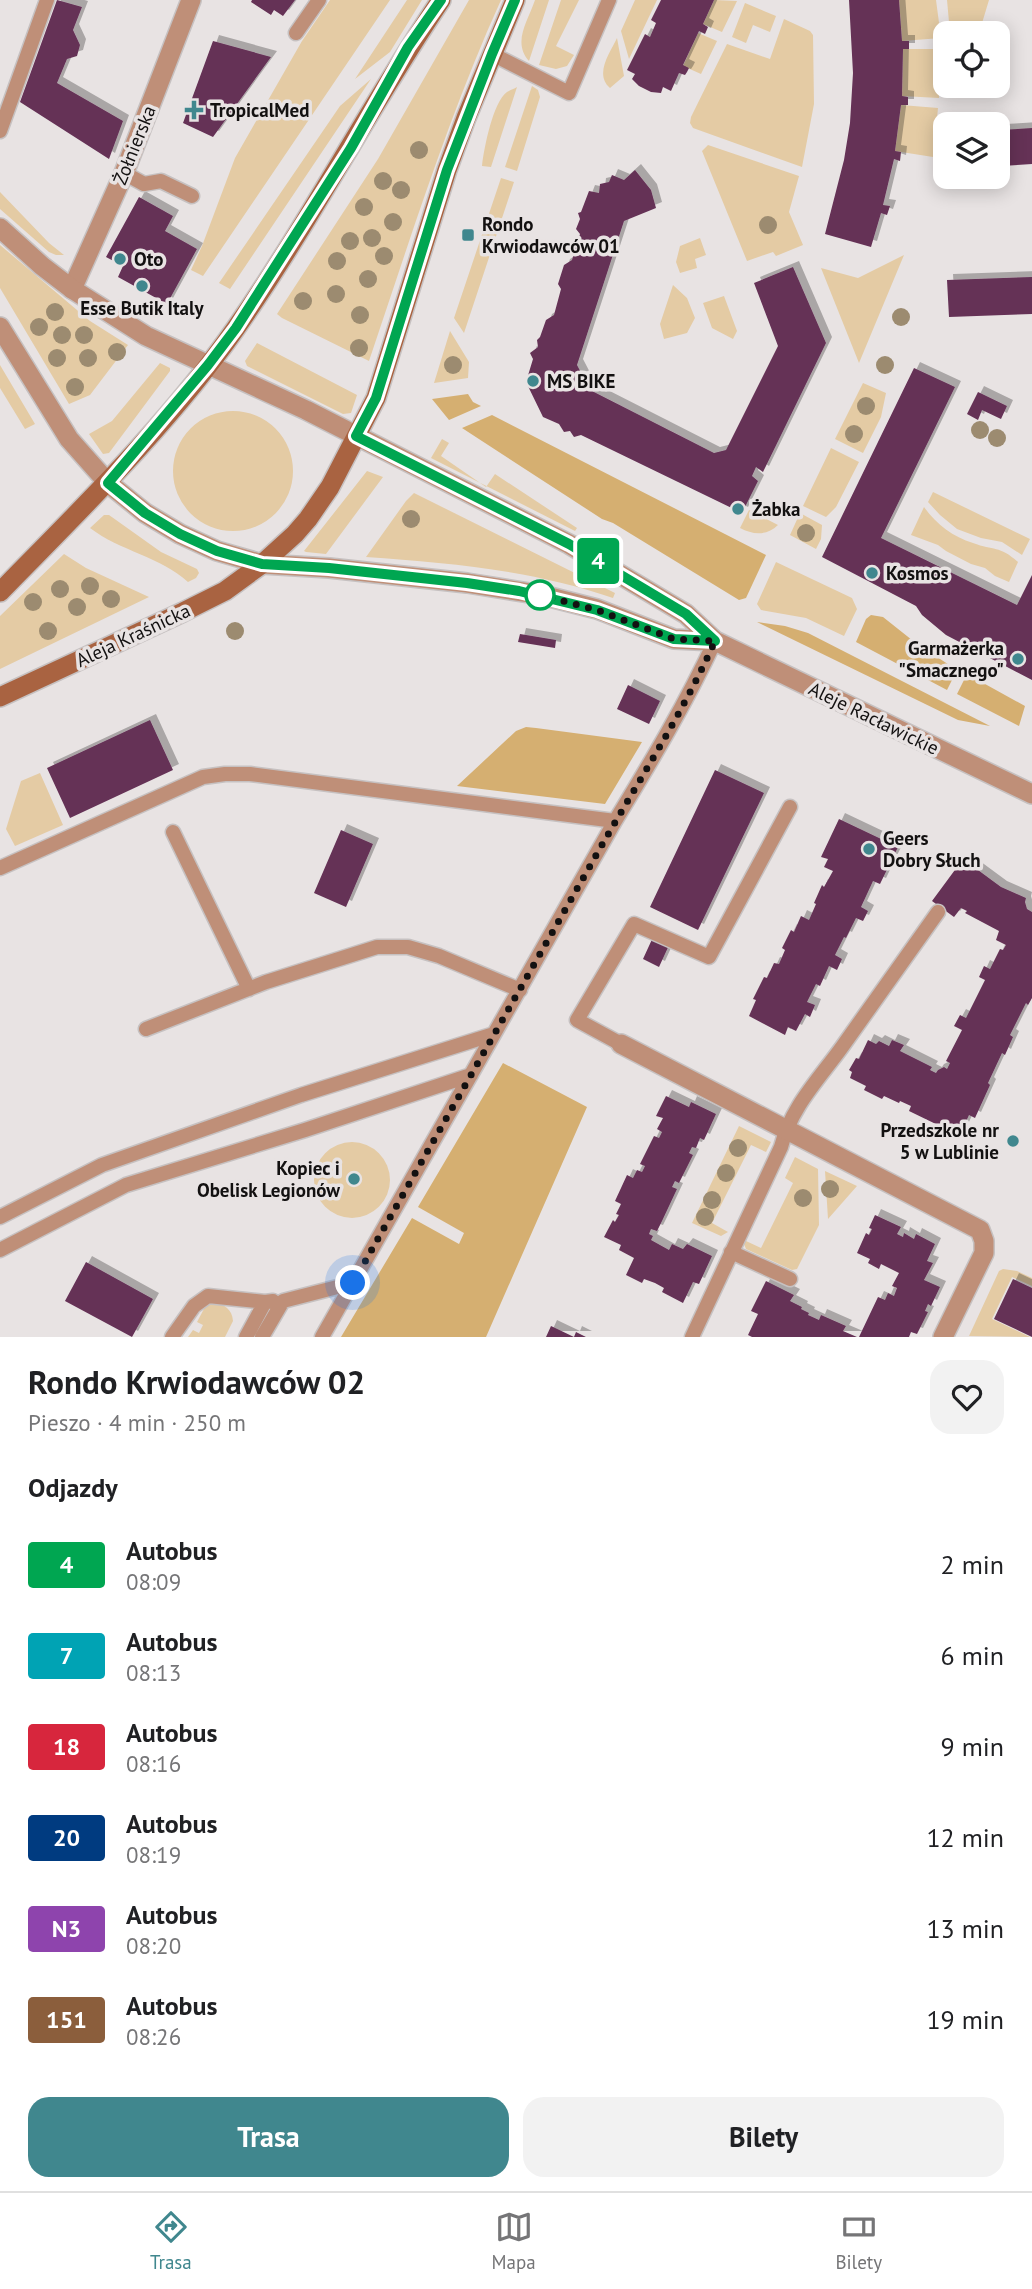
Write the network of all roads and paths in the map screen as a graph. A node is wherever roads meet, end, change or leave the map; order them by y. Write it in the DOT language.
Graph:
graph roads {
  1 [pos="47,0"];
  2 [pos="191,0"];
  3 [pos="319,0"];
  4 [pos="441,0"];
  5 [pos="515,0"];
  6 [pos="609,0"];
  7 [pos="296,33"];
  8 [pos="492,54"];
  9 [pos="0,131"];
  10 [pos="124,173"];
  11 [pos="192,196"];
  12 [pos="0,228"];
  13 [pos="72,289"];
  14 [pos="0,327"];
  15 [pos="208,365"];
  16 [pos="356,436"];
  17 [pos="108,483"];
  18 [pos="262,564"];
  19 [pos="0,592"];
  20 [pos="715,641"];
  21 [pos="0,697"];
  22 [pos="1031,792"];
  23 [pos="790,807"];
  24 [pos="615,821"];
  25 [pos="173,832"];
  26 [pos="0,868"];
  27 [pos="938,912"];
  28 [pos="248,989"];
  29 [pos="520,990"];
  30 [pos="146,1029"];
  31 [pos="494,1034"];
  32 [pos="621,1044"];
  33 [pos="471,1075"];
  34 [pos="786,1129"];
  35 [pos="0,1217"];
  36 [pos="0,1250"];
  37 [pos="731,1252"];
  38 [pos="790,1279"];
  39 [pos="353,1283"];
  40 [pos="283,1301"];
  41 [pos="265,1302"];
  42 [pos="172,1337"];
  43 [pos="246,1337"];
  44 [pos="262,1337"];
  45 [pos="323,1337"];
  46 [pos="692,1337"];
  47 [pos="943,1337"];
  1 -- 9 [label="lane"];
  2 -- 10 [label="street, Żołnierska"];
  3 -- 7 [label="lane"];
  4 -- 15 [label="main road"];
  5 -- 8 [label="main road, Aleja Kraśnicka"];
  6 -- 8 [label="lane"];
  8 -- 16 [label="main road, Aleja Kraśnicka"];
  10 -- 11 [label="lane"];
  10 -- 13 [label="street, Żołnierska"];
  12 -- 13 [label="street, Aleje Racławickie"];
  13 -- 15 [label="street, Aleje Racławickie"];
  14 -- 17 [label="street, Aleje Racławickie"];
  15 -- 16 [label="street, Aleje Racławickie"];
  15 -- 17 [label="main road"];
  16 -- 18 [label="main road, Aleja Kraśnicka"];
  16 -- 20 [label="street, Aleje Racławickie"];
  17 -- 18 [label="street, Aleje Racławickie"];
  17 -- 19 [label="main road"];
  18 -- 20 [label="street, Aleje Racławickie"];
  18 -- 21 [label="main road, Aleja Kraśnicka"];
  20 -- 22 [label="street, Aleje Racławickie"];
  20 -- 24 [label="lane"];
  23 -- 32 [label="lane"];
  24 -- 26 [label="lane"];
  24 -- 29 [label="lane"];
  25 -- 28 [label="lane"];
  27 -- 34 [label="lane"];
  28 -- 29 [label="lane"];
  28 -- 30 [label="lane"];
  29 -- 31 [label="lane"];
  31 -- 33 [label="lane"];
  31 -- 35 [label="lane"];
  32 -- 34 [label="street"];
  33 -- 36 [label="lane"];
  33 -- 39 [label="lane"];
  34 -- 37 [label="lane"];
  34 -- 47 [label="street"];
  37 -- 38 [label="lane"];
  37 -- 46 [label="lane"];
  39 -- 40 [label="lane"];
  39 -- 45 [label="lane"];
  40 -- 41 [label="lane"];
  40 -- 44 [label="lane"];
  41 -- 42 [label="lane"];
  41 -- 43 [label="lane"];
}
